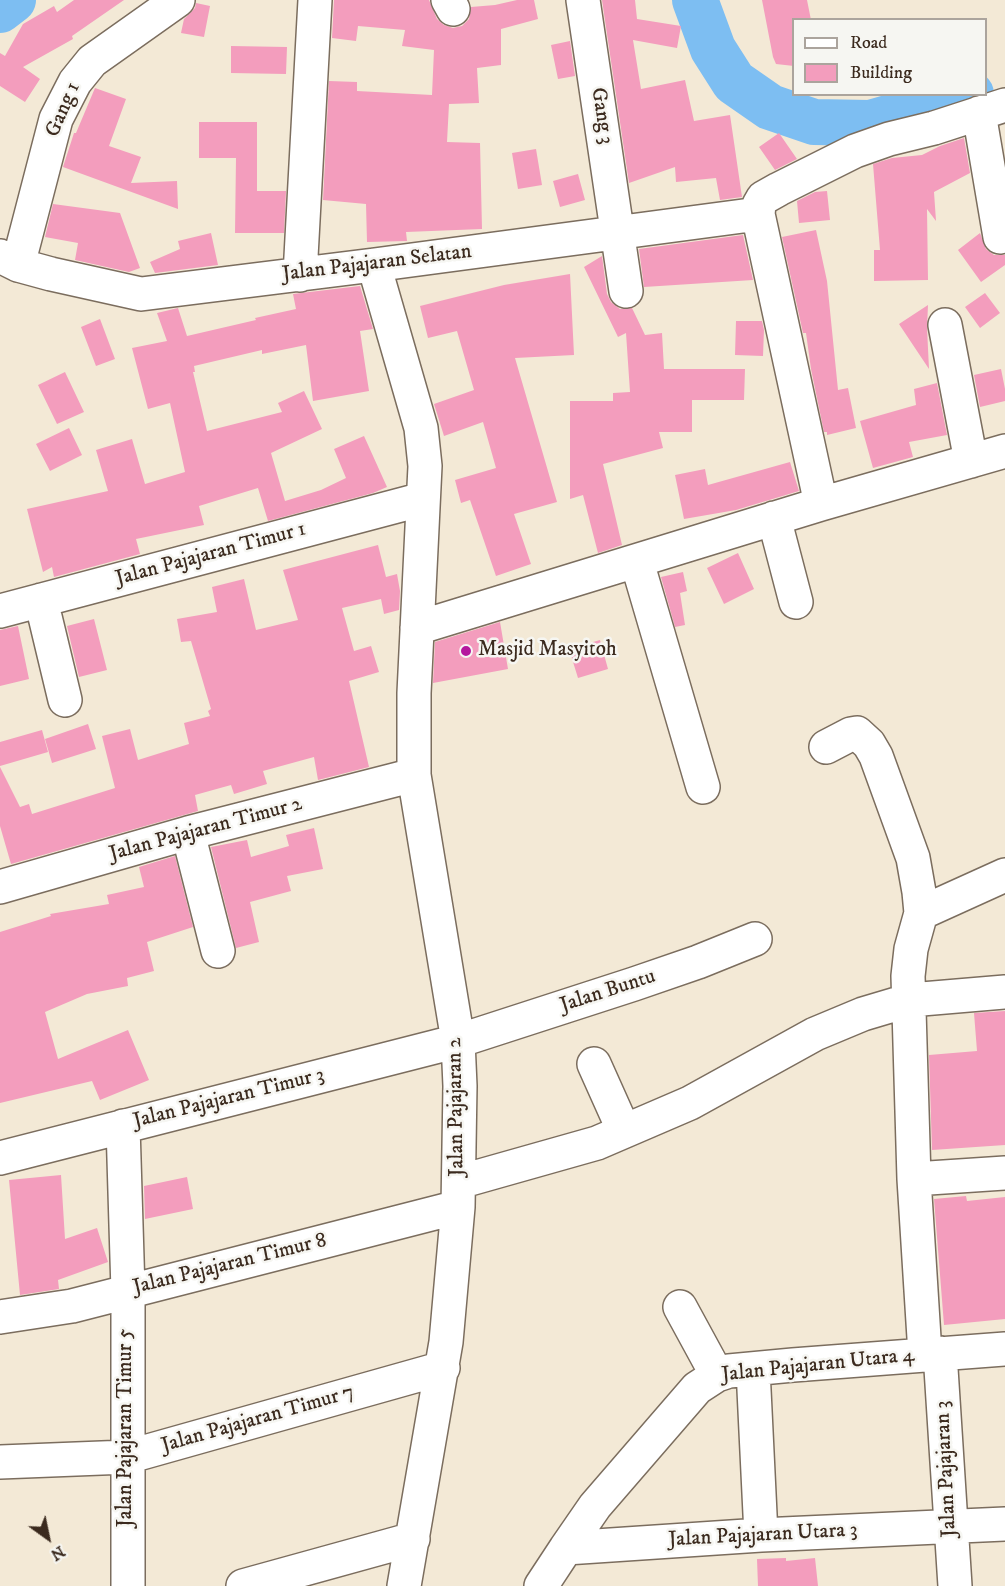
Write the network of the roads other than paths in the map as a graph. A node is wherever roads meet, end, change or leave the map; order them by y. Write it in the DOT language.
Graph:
graph roads {
  1 [pos="178,0"];
  2 [pos="315,0"];
  3 [pos="584,0"];
  4 [pos="992,109"];
  5 [pos="758,214"];
  6 [pos="618,233"];
  7 [pos="1000,237"];
  8 [pos="9,260"];
  9 [pos="374,265"];
  10 [pos="300,274"];
  11 [pos="626,291"];
  12 [pos="945,326"];
  13 [pos="1005,451"];
  14 [pos="971,461"];
  15 [pos="423,499"];
  16 [pos="821,504"];
  17 [pos="774,518"];
  18 [pos="637,561"];
  19 [pos="41,600"];
  20 [pos="796,602"];
  21 [pos="1,608"];
  22 [pos="417,628"];
  23 [pos="65,700"];
  24 [pos="826,747"];
  25 [pos="414,776"];
  26 [pos="703,787"];
  27 [pos="188,833"];
  28 [pos="1005,875"];
  29 [pos="0,887"];
  30 [pos="921,913"];
  31 [pos="755,939"];
  32 [pos="218,951"];
  33 [pos="1005,992"];
  34 [pos="910,1000"];
  35 [pos="458,1041"];
  36 [pos="594,1064"];
  37 [pos="123,1126"];
  38 [pos="624,1131"];
  39 [pos="0,1158"];
  40 [pos="1005,1173"];
  41 [pos="914,1179"];
  42 [pos="459,1195"];
  43 [pos="128,1291"];
  44 [pos="680,1306"];
  45 [pos="0,1317"];
  46 [pos="1005,1349"];
  47 [pos="932,1354"];
  48 [pos="443,1368"];
  49 [pos="753,1369"];
  50 [pos="717,1375"];
  51 [pos="127,1457"];
  52 [pos="0,1462"];
  53 [pos="1005,1524"];
  54 [pos="950,1527"];
  55 [pos="761,1535"];
  56 [pos="413,1539"];
  57 [pos="566,1548"];
  58 [pos="128,1586"];
  59 [pos="243,1586"];
  60 [pos="404,1586"];
  61 [pos="540,1586"];
  62 [pos="955,1586"];
  1 -- 8 [label="street, Gang 1"];
  2 -- 10 [label="street"];
  3 -- 6 [label="street, Gang 3"];
  4 -- 5 [label="street"];
  4 -- 7 [label="street"];
  5 -- 6 [label="street, Jalan Pajajaran Selatan"];
  5 -- 16 [label="street"];
  6 -- 9 [label="street, Jalan Pajajaran Selatan"];
  6 -- 11 [label="street, Gang 3"];
  8 -- 10 [label="street, Jalan Pajajaran Selatan"];
  9 -- 10 [label="street, Jalan Pajajaran Selatan"];
  9 -- 15 [label="street, Jalan Pajajaran 2"];
  12 -- 14 [label="street"];
  13 -- 14 [label="street"];
  14 -- 16 [label="street"];
  15 -- 19 [label="street, Jalan Pajajaran Timur 1"];
  15 -- 22 [label="street, Jalan Pajajaran 2"];
  16 -- 17 [label="street"];
  17 -- 18 [label="street"];
  17 -- 20 [label="street"];
  18 -- 22 [label="street"];
  18 -- 26 [label="street"];
  19 -- 21 [label="street, Jalan Pajajaran Timur 1"];
  19 -- 23 [label="street"];
  22 -- 25 [label="street, Jalan Pajajaran 2"];
  24 -- 30 [label="street"];
  25 -- 27 [label="street, Jalan Pajajaran Timur 2"];
  25 -- 35 [label="street, Jalan Pajajaran 2"];
  27 -- 29 [label="street, Jalan Pajajaran Timur 2"];
  27 -- 32 [label="street"];
  28 -- 30 [label="street"];
  30 -- 34 [label="street, Jalan Pajajaran 3"];
  31 -- 35 [label="street, Jalan Buntu"];
  33 -- 34 [label="street, Jalan Pajajaran Timur 8"];
  34 -- 38 [label="street, Jalan Pajajaran Timur 8"];
  34 -- 41 [label="street, Jalan Pajajaran 3"];
  35 -- 37 [label="street, Jalan Pajajaran Timur 3"];
  35 -- 42 [label="street, Jalan Pajajaran 2"];
  36 -- 38 [label="street"];
  37 -- 39 [label="street, Jalan Pajajaran Timur 3"];
  37 -- 43 [label="street, Jalan Pajajaran Timur 5"];
  38 -- 42 [label="street, Jalan Pajajaran Timur 8"];
  40 -- 41 [label="street"];
  41 -- 47 [label="street, Jalan Pajajaran 3"];
  42 -- 43 [label="street, Jalan Pajajaran Timur 8"];
  42 -- 48 [label="street, Jalan Pajajaran 2"];
  43 -- 45 [label="street, Jalan Pajajaran Timur 8"];
  43 -- 51 [label="street, Jalan Pajajaran Timur 5"];
  44 -- 50 [label="street"];
  46 -- 47 [label="street, Jalan Pajajaran Utara 4"];
  47 -- 49 [label="street, Jalan Pajajaran Utara 4"];
  47 -- 54 [label="street, Jalan Pajajaran 3"];
  48 -- 51 [label="street, Jalan Pajajaran Timur 7"];
  48 -- 56 [label="street, Jalan Pajajaran 2"];
  49 -- 50 [label="street, Jalan Pajajaran Utara 4"];
  49 -- 55 [label="street"];
  50 -- 57 [label="street, Jalan Pajajaran Utara 4"];
  51 -- 52 [label="street, Jalan Pajajaran Timur 7"];
  51 -- 58 [label="street, Jalan Pajajaran Timur 5"];
  53 -- 54 [label="street, Jalan Pajajaran Utara 3"];
  54 -- 55 [label="street, Jalan Pajajaran Utara 3"];
  54 -- 62 [label="street, Jalan Pajajaran 3"];
  55 -- 57 [label="street, Jalan Pajajaran Utara 3"];
  56 -- 59 [label="street"];
  56 -- 60 [label="street, Jalan Pajajaran 2"];
  57 -- 61 [label="street"];
}
